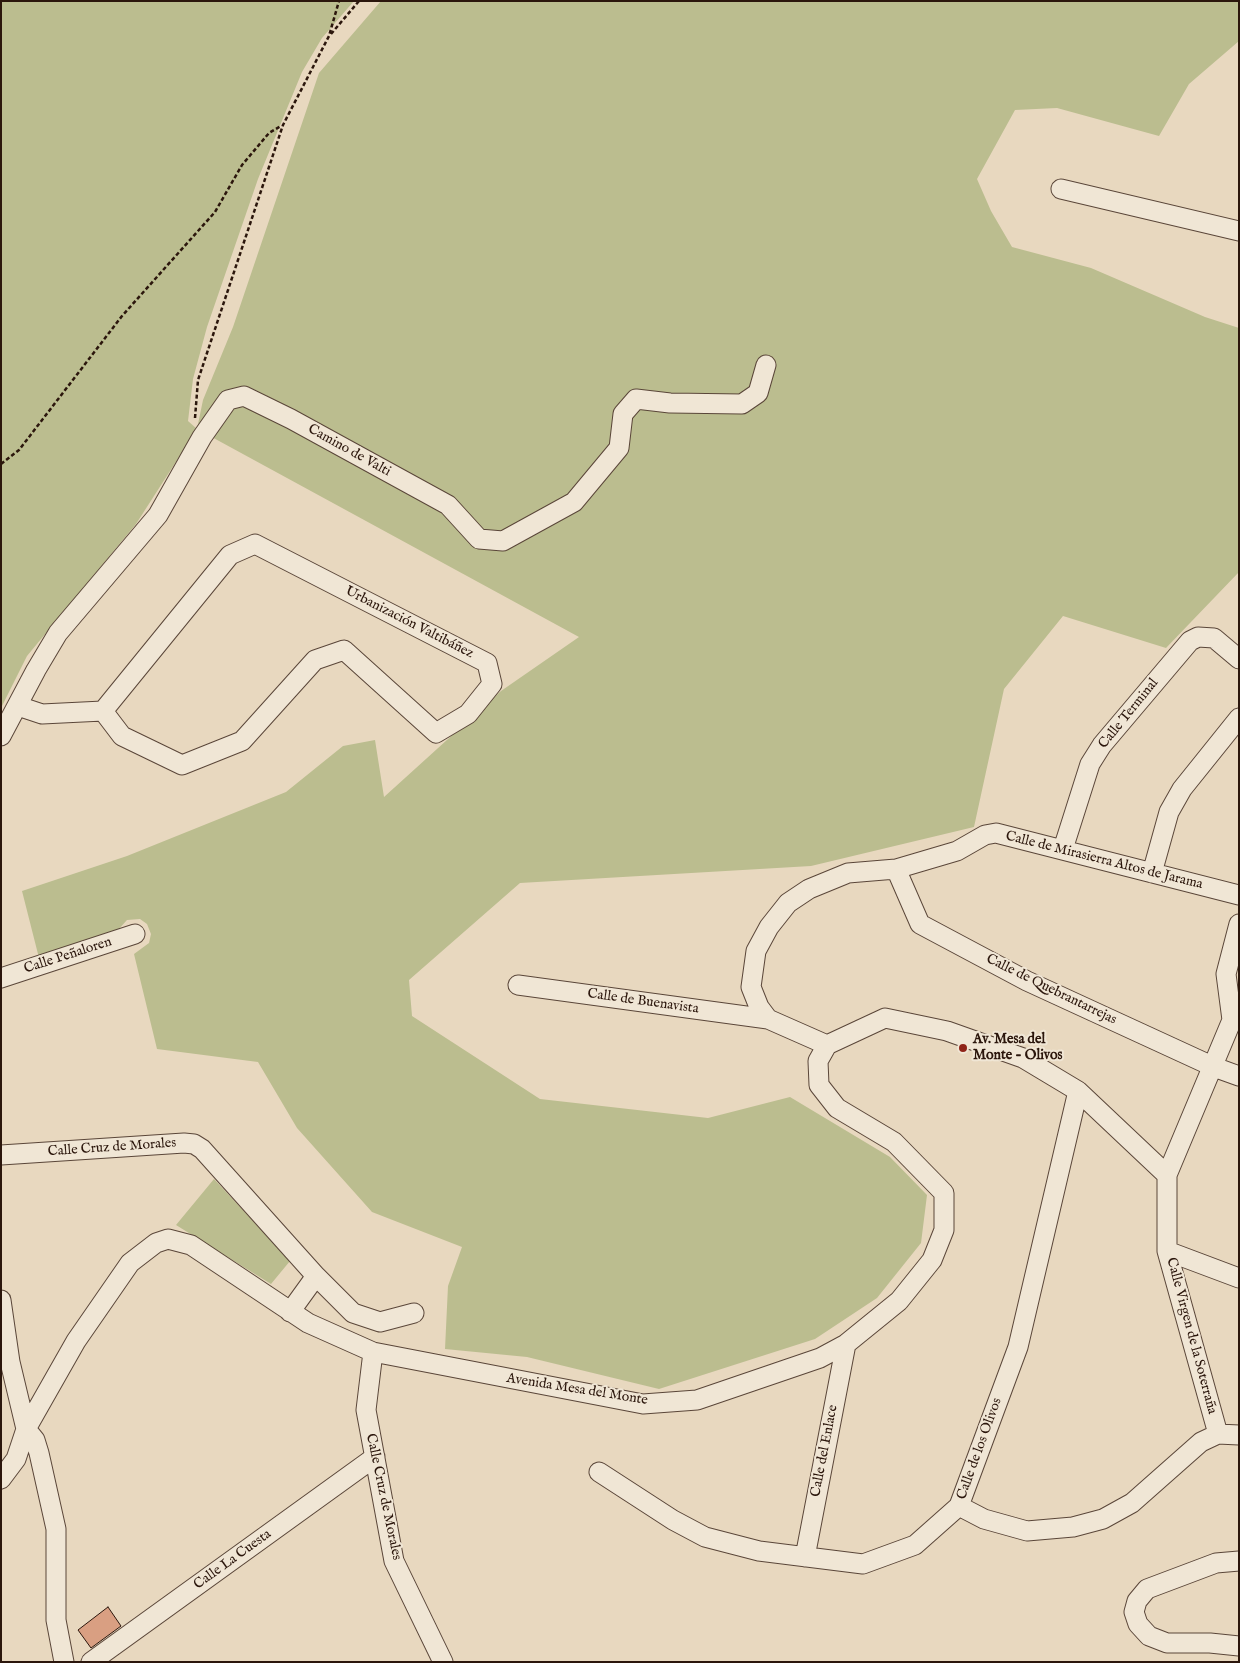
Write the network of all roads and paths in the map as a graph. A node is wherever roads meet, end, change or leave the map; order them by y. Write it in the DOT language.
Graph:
graph roads {
  1 [pos="339,1"];
  2 [pos="359,1"];
  3 [pos="329,36"];
  4 [pos="283,125"];
  5 [pos="1061,189"];
  6 [pos="1239,231"];
  7 [pos="766,366"];
  8 [pos="202,437"];
  9 [pos="1,464"];
  10 [pos="1239,659"];
  11 [pos="18,706"];
  12 [pos="103,711"];
  13 [pos="1239,718"];
  14 [pos="1,736"];
  15 [pos="1063,850"];
  16 [pos="896,869"];
  17 [pos="1152,874"];
  18 [pos="1239,895"];
  19 [pos="1239,924"];
  20 [pos="135,934"];
  21 [pos="1,978"];
  22 [pos="518,985"];
  23 [pos="768,1019"];
  24 [pos="827,1045"];
  25 [pos="1214,1067"];
  26 [pos="1239,1076"];
  27 [pos="1078,1091"];
  28 [pos="1,1155"];
  29 [pos="1167,1175"];
  30 [pos="1168,1251"];
  31 [pos="316,1276"];
  32 [pos="1239,1278"];
  33 [pos="1,1300"];
  34 [pos="290,1312"];
  35 [pos="414,1313"];
  36 [pos="846,1344"];
  37 [pos="373,1352"];
  38 [pos="26,1429"];
  39 [pos="1218,1434"];
  40 [pos="1239,1435"];
  41 [pos="375,1457"];
  42 [pos="599,1472"];
  43 [pos="1,1479"];
  44 [pos="959,1506"];
  45 [pos="804,1557"];
  46 [pos="1239,1561"];
  47 [pos="1239,1646"];
  48 [pos="64,1662"];
  49 [pos="91,1662"];
  50 [pos="443,1662"];
  1 -- 3 [label="path"];
  2 -- 3 [label="path"];
  3 -- 4 [label="path"];
  4 -- 8 [label="path"];
  4 -- 9 [label="path"];
  5 -- 6 [label="street"];
  7 -- 8 [label="street, Camino de Valti"];
  8 -- 11 [label="street, Camino de Valti"];
  10 -- 15 [label="street, Calle Terminal"];
  11 -- 12 [label="street"];
  11 -- 14 [label="street, Camino de Valti"];
  12 -- 12 [label="street, Urbanización Valtibáñez"];
  13 -- 17 [label="street"];
  15 -- 16 [label="street, Calle de Mirasierra Altos de Jarama"];
  15 -- 17 [label="street, Calle de Mirasierra Altos de Jarama"];
  16 -- 23 [label="street, Calle de Mirasierra Altos de Jarama"];
  16 -- 25 [label="street, Calle de Quebrantarrejas"];
  17 -- 18 [label="street, Calle de Mirasierra Altos de Jarama"];
  19 -- 25 [label="street, Calle Virgen de la Soterraña"];
  20 -- 21 [label="street, Calle Peñaloren"];
  22 -- 23 [label="street, Calle de Buenavista"];
  23 -- 24 [label="street"];
  24 -- 27 [label="street"];
  24 -- 36 [label="street, Avenida Mesa del Monte"];
  25 -- 26 [label="street, Calle de Quebrantarrejas"];
  25 -- 29 [label="street, Calle Virgen de la Soterraña"];
  27 -- 29 [label="street"];
  27 -- 44 [label="street, Calle de los Olivos"];
  28 -- 31 [label="street, Calle Cruz de Morales"];
  29 -- 30 [label="street, Calle Virgen de la Soterraña"];
  30 -- 32 [label="street"];
  30 -- 39 [label="street, Calle Virgen de la Soterraña"];
  31 -- 34 [label="street"];
  31 -- 35 [label="street, Calle Cruz de Morales"];
  33 -- 38 [label="street"];
  34 -- 37 [label="street, Avenida Mesa del Monte"];
  34 -- 38 [label="street, Avenida Mesa del Monte"];
  36 -- 37 [label="street, Avenida Mesa del Monte"];
  36 -- 45 [label="street, Calle del Enlace"];
  37 -- 41 [label="street, Calle Cruz de Morales"];
  38 -- 43 [label="street, Avenida Mesa del Monte"];
  38 -- 48 [label="street"];
  39 -- 40 [label="street"];
  39 -- 44 [label="street"];
  41 -- 49 [label="street, Calle La Cuesta"];
  41 -- 50 [label="street, Calle Cruz de Morales"];
  42 -- 45 [label="street, Calle de los Olivos"];
  44 -- 45 [label="street, Calle de los Olivos"];
  46 -- 47 [label="street"];
}
